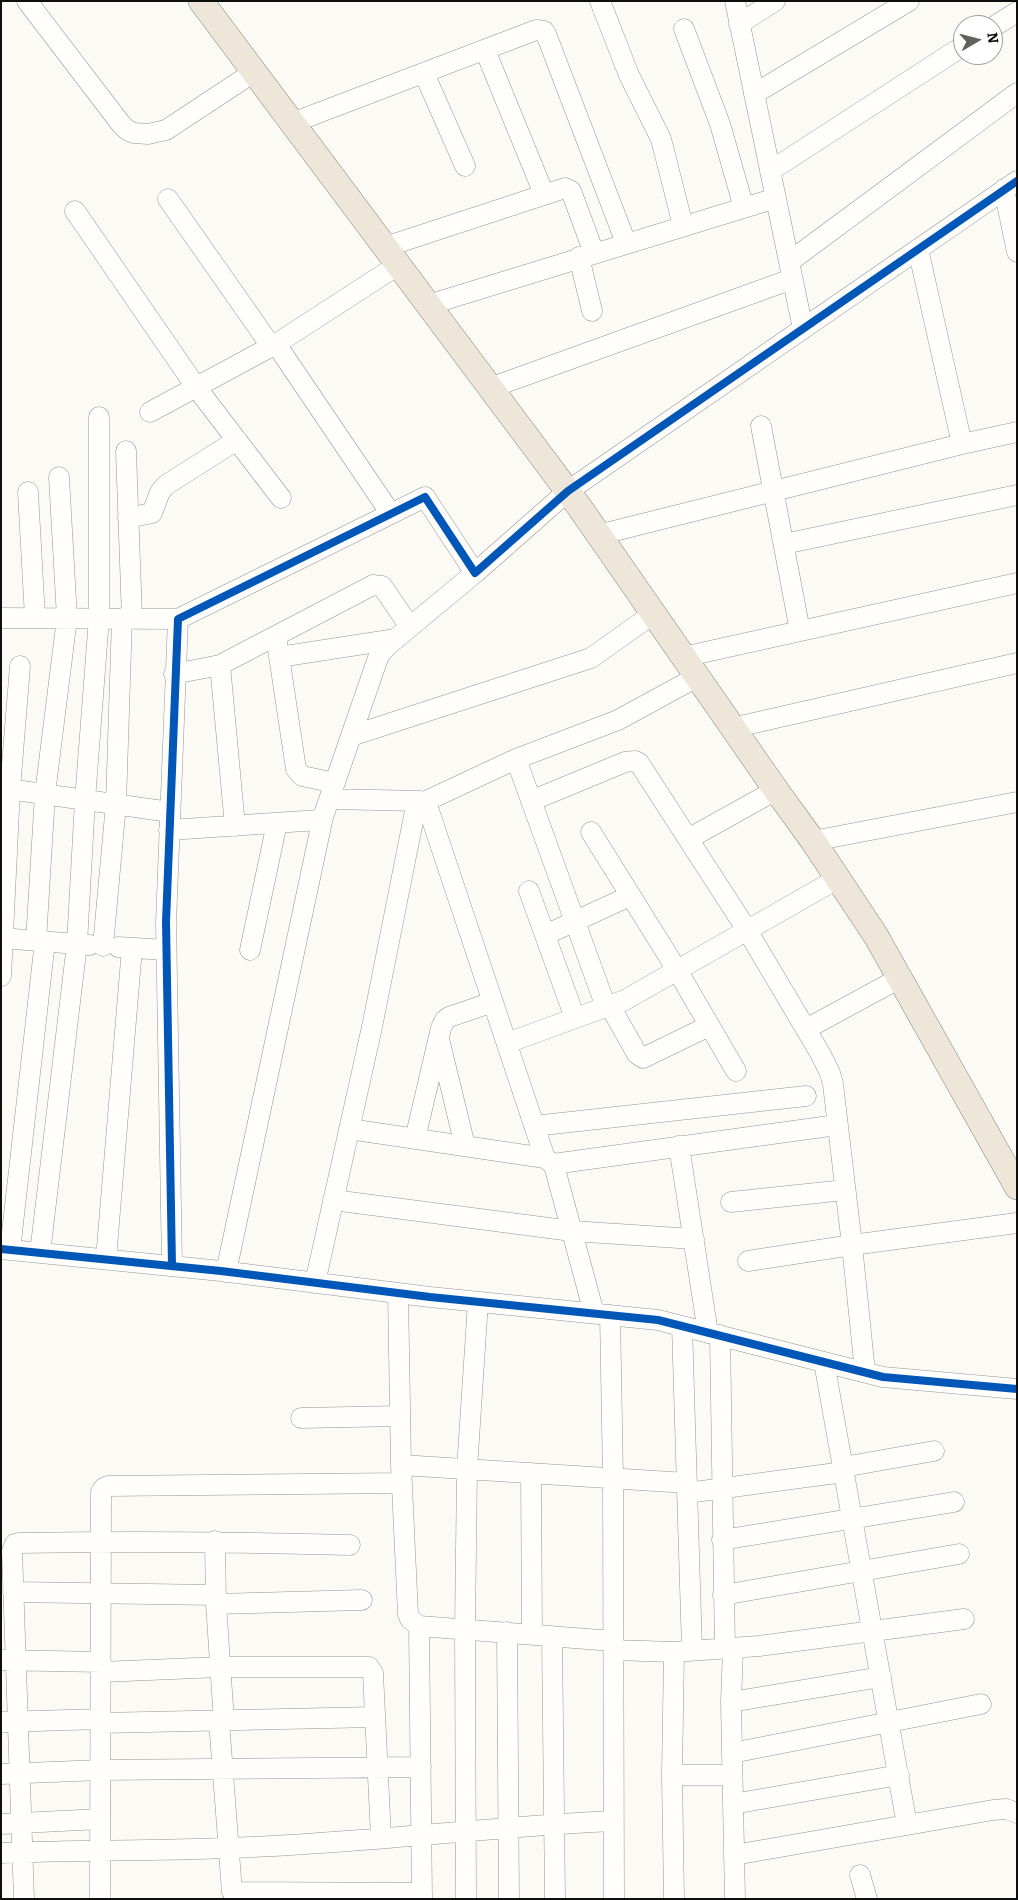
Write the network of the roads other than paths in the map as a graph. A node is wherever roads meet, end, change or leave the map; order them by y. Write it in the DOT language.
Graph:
graph roads {
  1 [pos="28,1"];
  2 [pos="201,1"];
  3 [pos="600,1"];
  4 [pos="735,1"];
  5 [pos="775,1"];
  6 [pos="909,1"];
  7 [pos="1017,12"];
  8 [pos="1003,21"];
  9 [pos="739,24"];
  10 [pos="684,29"];
  11 [pos="485,50"];
  12 [pos="953,52"];
  13 [pos="254,72"];
  14 [pos="424,73"];
  15 [pos="1017,93"];
  16 [pos="754,94"];
  17 [pos="292,123"];
  18 [pos="465,166"];
  19 [pos="770,171"];
  20 [pos="1010,185"];
  21 [pos="544,194"];
  22 [pos="776,198"];
  23 [pos="168,199"];
  24 [pos="744,208"];
  25 [pos="75,211"];
  26 [pos="684,226"];
  27 [pos="626,243"];
  28 [pos="918,249"];
  29 [pos="1017,252"];
  30 [pos="587,255"];
  31 [pos="392,256"];
  32 [pos="791,270"];
  33 [pos="428,304"];
  34 [pos="592,311"];
  35 [pos="803,328"];
  36 [pos="273,345"];
  37 [pos="196,387"];
  38 [pos="490,388"];
  39 [pos="150,412"];
  40 [pos="98,418"];
  41 [pos="761,426"];
  42 [pos="1017,432"];
  43 [pos="237,440"];
  44 [pos="962,444"];
  45 [pos="126,451"];
  46 [pos="59,477"];
  47 [pos="28,492"];
  48 [pos="568,492"];
  49 [pos="774,492"];
  50 [pos="1017,495"];
  51 [pos="282,498"];
  52 [pos="391,514"];
  53 [pos="128,518"];
  54 [pos="598,535"];
  55 [pos="784,544"];
  56 [pos="475,573"];
  57 [pos="1017,583"];
  58 [pos="653,614"];
  59 [pos="1,618"];
  60 [pos="35,618"];
  61 [pos="67,618"];
  62 [pos="99,618"];
  63 [pos="127,618"];
  64 [pos="178,619"];
  65 [pos="800,631"];
  66 [pos="403,633"];
  67 [pos="276,636"];
  68 [pos="279,656"];
  69 [pos="683,657"];
  70 [pos="1017,663"];
  71 [pos="220,665"];
  72 [pos="20,666"];
  73 [pos="174,674"];
  74 [pos="697,677"];
  75 [pos="732,728"];
  76 [pos="351,736"];
  77 [pos="516,759"];
  78 [pos="5,789"];
  79 [pos="776,790"];
  80 [pos="45,794"];
  81 [pos="85,800"];
  82 [pos="330,800"];
  83 [pos="420,801"];
  84 [pos="531,801"];
  85 [pos="1017,802"];
  86 [pos="116,804"];
  87 [pos="169,821"];
  88 [pos="277,823"];
  89 [pos="235,826"];
  90 [pos="592,832"];
  91 [pos="688,839"];
  92 [pos="813,841"];
  93 [pos="837,879"];
  94 [pos="529,891"];
  95 [pos="630,896"];
  96 [pos="575,922"];
  97 [pos="747,930"];
  98 [pos="545,935"];
  99 [pos="3,938"];
  100 [pos="41,941"];
  101 [pos="77,944"];
  102 [pos="103,946"];
  103 [pos="132,948"];
  104 [pos="166,950"];
  105 [pos="250,950"];
  106 [pos="677,970"];
  107 [pos="1,976"];
  108 [pos="900,978"];
  109 [pos="494,1002"];
  110 [pos="608,1007"];
  111 [pos="576,1018"];
  112 [pos="709,1026"];
  113 [pos="806,1029"];
  114 [pos="439,1039"];
  115 [pos="507,1043"];
  116 [pos="736,1071"];
  117 [pos="806,1096"];
  118 [pos="837,1125"];
  119 [pos="534,1126"];
  120 [pos="349,1129"];
  121 [pos="415,1139"];
  122 [pos="465,1146"];
  123 [pos="679,1146"];
  124 [pos="1009,1155"];
  125 [pos="549,1161"];
  126 [pos="1017,1187"];
  127 [pos="845,1190"];
  128 [pos="333,1200"];
  129 [pos="731,1202"];
  130 [pos="1017,1223"];
  131 [pos="572,1231"];
  132 [pos="694,1240"];
  133 [pos="852,1245"];
  134 [pos="6,1249"];
  135 [pos="40,1253"];
  136 [pos="106,1259"];
  137 [pos="748,1261"];
  138 [pos="172,1266"];
  139 [pos="226,1272"];
  140 [pos="315,1283"];
  141 [pos="398,1293"];
  142 [pos="478,1302"];
  143 [pos="602,1314"];
  144 [pos="682,1326"];
  145 [pos="714,1334"];
  146 [pos="824,1362"];
  147 [pos="864,1372"];
  148 [pos="1017,1389"];
  149 [pos="400,1416"];
  150 [pos="301,1418"];
  151 [pos="934,1452"];
  152 [pos="468,1469"];
  153 [pos="844,1470"];
  154 [pos="531,1473"];
  155 [pos="402,1474"];
  156 [pos="613,1478"];
  157 [pos="687,1488"];
  158 [pos="721,1490"];
  159 [pos="954,1502"];
  160 [pos="852,1519"];
  161 [pos="722,1540"];
  162 [pos="102,1541"];
  163 [pos="215,1541"];
  164 [pos="350,1545"];
  165 [pos="959,1554"];
  166 [pos="862,1572"];
  167 [pos="13,1592"];
  168 [pos="101,1594"];
  169 [pos="723,1595"];
  170 [pos="216,1599"];
  171 [pos="362,1600"];
  172 [pos="964,1619"];
  173 [pos="419,1626"];
  174 [pos="466,1629"];
  175 [pos="873,1631"];
  176 [pos="507,1632"];
  177 [pos="532,1634"];
  178 [pos="552,1636"];
  179 [pos="613,1645"];
  180 [pos="729,1649"];
  181 [pos="683,1651"];
  182 [pos="8,1660"];
  183 [pos="101,1667"];
  184 [pos="220,1667"];
  185 [pos="881,1677"];
  186 [pos="731,1702"];
  187 [pos="981,1704"];
  188 [pos="375,1717"];
  189 [pos="101,1721"];
  190 [pos="222,1721"];
  191 [pos="10,1722"];
  192 [pos="889,1722"];
  193 [pos="732,1753"];
  194 [pos="421,1766"];
  195 [pos="378,1767"];
  196 [pos="223,1769"];
  197 [pos="100,1770"];
  198 [pos="10,1774"];
  199 [pos="672,1775"];
  200 [pos="732,1775"];
  201 [pos="899,1775"];
  202 [pos="733,1804"];
  203 [pos="1017,1813"];
  204 [pos="100,1819"];
  205 [pos="613,1821"];
  206 [pos="22,1823"];
  207 [pos="1,1824"];
  208 [pos="554,1824"];
  209 [pos="907,1825"];
  210 [pos="508,1828"];
  211 [pos="466,1832"];
  212 [pos="421,1835"];
  213 [pos="381,1838"];
  214 [pos="228,1848"];
  215 [pos="100,1850"];
  216 [pos="22,1852"];
  217 [pos="1,1854"];
  218 [pos="734,1855"];
  219 [pos="860,1875"];
  220 [pos="422,1896"];
  221 [pos="24,1899"];
  222 [pos="100,1899"];
  223 [pos="466,1899"];
  224 [pos="509,1899"];
  225 [pos="555,1899"];
  226 [pos="614,1899"];
  227 [pos="674,1899"];
  228 [pos="735,1899"];
  229 [pos="867,1899"];
  1 -- 13 [label="street"];
  2 -- 13 [label="main road"];
  3 -- 26 [label="street"];
  4 -- 9 [label="street"];
  5 -- 9 [label="street"];
  6 -- 16 [label="street"];
  7 -- 8 [label="street"];
  9 -- 16 [label="street"];
  10 -- 24 [label="street"];
  11 -- 14 [label="street"];
  11 -- 21 [label="street"];
  11 -- 27 [label="street"];
  12 -- 19 [label="street"];
  13 -- 17 [label="main road"];
  14 -- 17 [label="street"];
  14 -- 18 [label="street"];
  15 -- 32 [label="street"];
  16 -- 19 [label="street"];
  17 -- 31 [label="main road"];
  19 -- 22 [label="street"];
  20 -- 28 [label="street"];
  20 -- 29 [label="street"];
  21 -- 30 [label="street"];
  21 -- 31 [label="street"];
  22 -- 24 [label="street"];
  22 -- 32 [label="street"];
  23 -- 36 [label="street"];
  24 -- 26 [label="street"];
  25 -- 37 [label="street"];
  26 -- 27 [label="street"];
  27 -- 30 [label="street"];
  28 -- 35 [label="street"];
  28 -- 44 [label="street"];
  30 -- 33 [label="street"];
  30 -- 34 [label="street"];
  31 -- 33 [label="main road"];
  31 -- 36 [label="street"];
  32 -- 35 [label="street"];
  32 -- 38 [label="street"];
  33 -- 38 [label="main road"];
  35 -- 48 [label="street"];
  36 -- 37 [label="street"];
  36 -- 52 [label="street"];
  37 -- 39 [label="street"];
  37 -- 43 [label="street"];
  38 -- 48 [label="main road"];
  40 -- 62 [label="street"];
  41 -- 49 [label="street"];
  42 -- 44 [label="street"];
  43 -- 51 [label="street"];
  43 -- 53 [label="street"];
  44 -- 49 [label="street"];
  45 -- 53 [label="street"];
  46 -- 61 [label="street"];
  47 -- 60 [label="street"];
  48 -- 54 [label="main road"];
  48 -- 56 [label="street"];
  49 -- 54 [label="street"];
  49 -- 55 [label="street"];
  50 -- 55 [label="street"];
  52 -- 56 [label="street"];
  52 -- 64 [label="street"];
  53 -- 63 [label="street"];
  54 -- 58 [label="main road"];
  55 -- 65 [label="street"];
  56 -- 66 [label="street"];
  57 -- 65 [label="street"];
  58 -- 69 [label="main road"];
  58 -- 76 [label="street"];
  59 -- 60 [label="street"];
  60 -- 61 [label="street"];
  61 -- 62 [label="street"];
  61 -- 80 [label="street"];
  62 -- 63 [label="street"];
  62 -- 81 [label="street"];
  63 -- 64 [label="street"];
  63 -- 86 [label="street"];
  64 -- 73 [label="street"];
  65 -- 69 [label="street"];
  66 -- 67 [label="street"];
  66 -- 68 [label="street"];
  66 -- 76 [label="street"];
  67 -- 68 [label="street"];
  67 -- 71 [label="street"];
  68 -- 82 [label="street"];
  69 -- 74 [label="main road"];
  70 -- 75 [label="street"];
  71 -- 73 [label="street"];
  71 -- 89 [label="street"];
  72 -- 78 [label="street"];
  73 -- 87 [label="street"];
  74 -- 75 [label="main road"];
  74 -- 77 [label="street"];
  75 -- 79 [label="main road"];
  76 -- 82 [label="street"];
  77 -- 83 [label="street"];
  77 -- 84 [label="street"];
  78 -- 80 [label="street"];
  78 -- 99 [label="street"];
  79 -- 91 [label="street"];
  79 -- 92 [label="main road"];
  80 -- 81 [label="street"];
  80 -- 100 [label="street"];
  81 -- 86 [label="street"];
  81 -- 101 [label="street"];
  82 -- 83 [label="street"];
  82 -- 88 [label="street"];
  82 -- 139 [label="street"];
  83 -- 109 [label="street"];
  83 -- 120 [label="street"];
  84 -- 91 [label="street"];
  84 -- 96 [label="street"];
  85 -- 92 [label="street"];
  86 -- 87 [label="street"];
  86 -- 102 [label="street"];
  87 -- 89 [label="street"];
  87 -- 104 [label="street"];
  88 -- 89 [label="street"];
  88 -- 105 [label="street"];
  90 -- 95 [label="street"];
  91 -- 97 [label="street"];
  92 -- 93 [label="main road"];
  93 -- 97 [label="street"];
  93 -- 108 [label="main road"];
  94 -- 98 [label="street"];
  95 -- 96 [label="street"];
  95 -- 106 [label="street"];
  96 -- 98 [label="street"];
  96 -- 110 [label="street"];
  97 -- 106 [label="street"];
  97 -- 113 [label="street"];
  98 -- 111 [label="street"];
  99 -- 100 [label="street"];
  99 -- 107 [label="street"];
  100 -- 101 [label="street"];
  100 -- 134 [label="street"];
  101 -- 102 [label="street"];
  101 -- 135 [label="street"];
  102 -- 103 [label="street"];
  103 -- 104 [label="street"];
  103 -- 136 [label="street"];
  104 -- 138 [label="street"];
  106 -- 110 [label="street"];
  106 -- 112 [label="street"];
  108 -- 113 [label="street"];
  108 -- 124 [label="main road"];
  109 -- 114 [label="street"];
  109 -- 115 [label="street"];
  110 -- 111 [label="street"];
  110 -- 112 [label="street"];
  111 -- 115 [label="street"];
  112 -- 116 [label="street"];
  113 -- 118 [label="street"];
  114 -- 121 [label="street"];
  114 -- 122 [label="street"];
  115 -- 119 [label="street"];
  117 -- 119 [label="street"];
  118 -- 123 [label="street"];
  118 -- 127 [label="street"];
  119 -- 125 [label="street"];
  120 -- 121 [label="street"];
  120 -- 128 [label="street"];
  121 -- 122 [label="street"];
  122 -- 125 [label="street"];
  123 -- 125 [label="street"];
  123 -- 132 [label="street"];
  124 -- 126 [label="main road"];
  125 -- 131 [label="street"];
  127 -- 129 [label="street"];
  127 -- 133 [label="street"];
  128 -- 131 [label="street"];
  128 -- 140 [label="street"];
  130 -- 133 [label="street"];
  131 -- 132 [label="street"];
  131 -- 143 [label="street"];
  132 -- 145 [label="street"];
  133 -- 137 [label="street"];
  133 -- 147 [label="street"];
  134 -- 135 [label="street"];
  135 -- 136 [label="street"];
  136 -- 138 [label="street"];
  138 -- 139 [label="street"];
  139 -- 140 [label="street"];
  140 -- 141 [label="street"];
  141 -- 142 [label="street"];
  141 -- 149 [label="street"];
  142 -- 143 [label="street"];
  142 -- 152 [label="street"];
  143 -- 144 [label="street"];
  143 -- 156 [label="street"];
  144 -- 145 [label="street"];
  144 -- 157 [label="street"];
  145 -- 146 [label="street"];
  145 -- 158 [label="street"];
  146 -- 147 [label="street"];
  146 -- 153 [label="street"];
  147 -- 148 [label="street"];
  149 -- 150 [label="street"];
  149 -- 155 [label="street"];
  151 -- 153 [label="street"];
  152 -- 154 [label="street"];
  152 -- 155 [label="street"];
  152 -- 174 [label="street"];
  153 -- 158 [label="street"];
  153 -- 160 [label="street"];
  154 -- 156 [label="street"];
  154 -- 177 [label="street"];
  155 -- 162 [label="street"];
  155 -- 173 [label="street"];
  156 -- 157 [label="street"];
  156 -- 179 [label="street"];
  157 -- 158 [label="street"];
  157 -- 181 [label="street"];
  158 -- 161 [label="street"];
  159 -- 160 [label="street"];
  160 -- 161 [label="street"];
  160 -- 166 [label="street"];
  161 -- 169 [label="street"];
  162 -- 163 [label="street"];
  162 -- 167 [label="street"];
  162 -- 168 [label="street"];
  163 -- 164 [label="street"];
  163 -- 170 [label="street"];
  165 -- 166 [label="street"];
  166 -- 169 [label="street"];
  166 -- 175 [label="street"];
  167 -- 168 [label="street"];
  167 -- 182 [label="street"];
  168 -- 170 [label="street"];
  168 -- 183 [label="street"];
  169 -- 180 [label="street"];
  170 -- 171 [label="street"];
  170 -- 184 [label="street"];
  172 -- 175 [label="street"];
  173 -- 174 [label="street"];
  173 -- 194 [label="street"];
  174 -- 176 [label="street"];
  174 -- 211 [label="street"];
  175 -- 180 [label="street"];
  175 -- 185 [label="street"];
  176 -- 177 [label="street"];
  176 -- 210 [label="street"];
  177 -- 178 [label="street"];
  178 -- 179 [label="street"];
  178 -- 208 [label="street"];
  179 -- 181 [label="street"];
  179 -- 205 [label="street"];
  180 -- 181 [label="street"];
  180 -- 186 [label="street"];
  181 -- 199 [label="street"];
  182 -- 183 [label="street"];
  182 -- 191 [label="street"];
  183 -- 184 [label="street"];
  183 -- 189 [label="street"];
  184 -- 188 [label="street"];
  184 -- 190 [label="street"];
  185 -- 186 [label="street"];
  185 -- 192 [label="street"];
  186 -- 193 [label="street"];
  187 -- 192 [label="street"];
  188 -- 190 [label="street"];
  188 -- 195 [label="street"];
  189 -- 190 [label="street"];
  189 -- 191 [label="street"];
  189 -- 197 [label="street"];
  190 -- 196 [label="street"];
  191 -- 198 [label="street"];
  192 -- 193 [label="street"];
  192 -- 201 [label="street"];
  193 -- 200 [label="street"];
  194 -- 195 [label="street"];
  194 -- 212 [label="street"];
  195 -- 196 [label="street"];
  195 -- 213 [label="street"];
  196 -- 197 [label="street"];
  196 -- 214 [label="street"];
  197 -- 198 [label="street"];
  197 -- 204 [label="street"];
  198 -- 206 [label="street"];
  199 -- 200 [label="street"];
  199 -- 227 [label="street"];
  200 -- 202 [label="street"];
  201 -- 202 [label="street"];
  201 -- 209 [label="street"];
  202 -- 218 [label="street"];
  203 -- 209 [label="street"];
  204 -- 206 [label="street"];
  204 -- 215 [label="street"];
  205 -- 208 [label="street"];
  205 -- 226 [label="street"];
  206 -- 207 [label="street"];
  206 -- 216 [label="street"];
  208 -- 210 [label="street"];
  208 -- 225 [label="street"];
  209 -- 218 [label="street"];
  210 -- 211 [label="street"];
  210 -- 224 [label="street"];
  211 -- 212 [label="street"];
  211 -- 223 [label="street"];
  212 -- 213 [label="street"];
  212 -- 220 [label="street"];
  213 -- 214 [label="street"];
  214 -- 215 [label="street"];
  214 -- 220 [label="street"];
  215 -- 216 [label="street"];
  215 -- 222 [label="street"];
  216 -- 217 [label="street"];
  216 -- 221 [label="street"];
  218 -- 228 [label="street"];
  219 -- 229 [label="street"];
}
